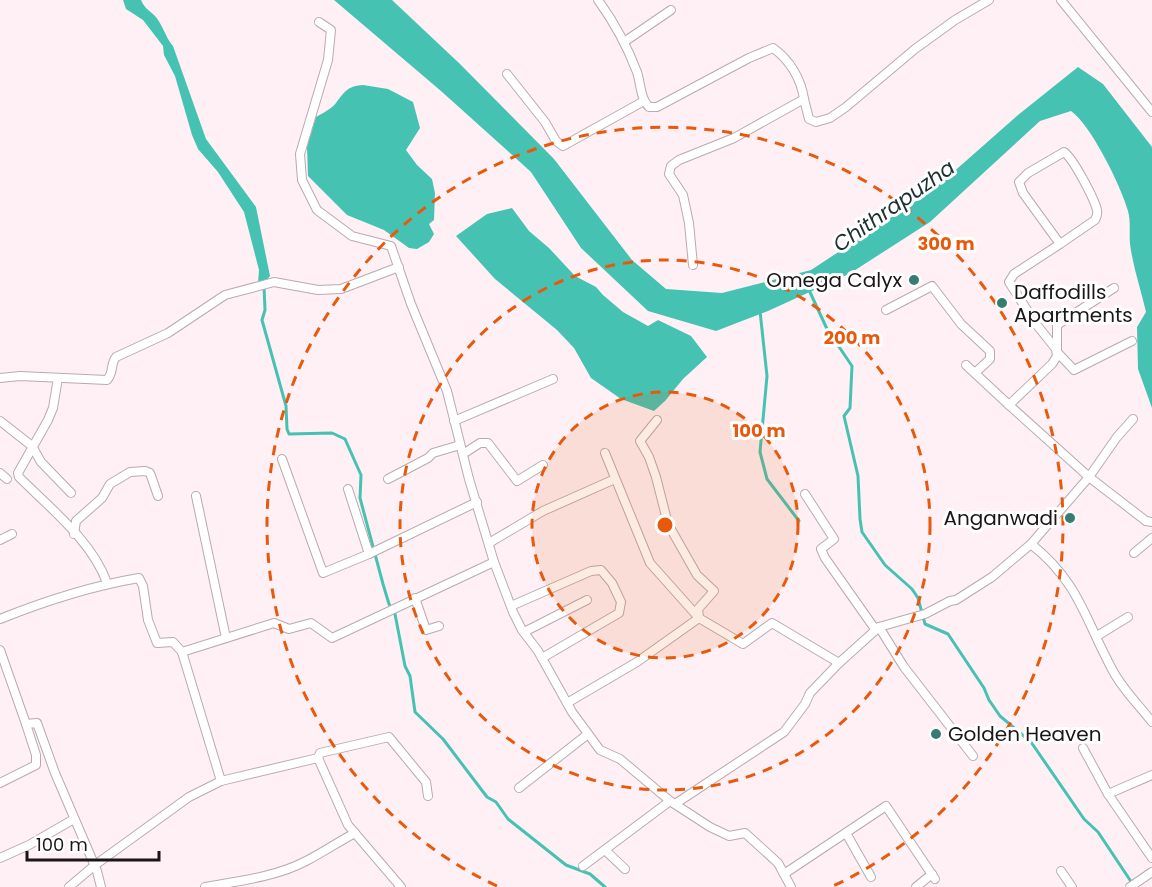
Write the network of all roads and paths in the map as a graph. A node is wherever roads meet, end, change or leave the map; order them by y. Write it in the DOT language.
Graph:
graph roads {
  1 [pos="598,0"];
  2 [pos="989,0"];
  3 [pos="1061,0"];
  4 [pos="671,10"];
  5 [pos="319,22"];
  6 [pos="624,42"];
  7 [pos="507,74"];
  8 [pos="804,99"];
  9 [pos="644,101"];
  10 [pos="1152,112"];
  11 [pos="1060,244"];
  12 [pos="693,265"];
  13 [pos="399,267"];
  14 [pos="1114,288"];
  15 [pos="886,310"];
  16 [pos="1132,341"];
  17 [pos="1057,352"];
  18 [pos="966,365"];
  19 [pos="975,373"];
  20 [pos="0,378"];
  21 [pos="58,378"];
  22 [pos="553,379"];
  23 [pos="1009,405"];
  24 [pos="1133,419"];
  25 [pos="657,420"];
  26 [pos="0,421"];
  27 [pos="454,421"];
  28 [pos="32,446"];
  29 [pos="461,449"];
  30 [pos="605,453"];
  31 [pos="282,459"];
  32 [pos="543,465"];
  33 [pos="1089,477"];
  34 [pos="388,479"];
  35 [pos="615,479"];
  36 [pos="348,489"];
  37 [pos="71,493"];
  38 [pos="805,494"];
  39 [pos="158,496"];
  40 [pos="196,496"];
  41 [pos="477,502"];
  42 [pos="1152,522"];
  43 [pos="12,534"];
  44 [pos="74,534"];
  45 [pos="1152,538"];
  46 [pos="0,540"];
  47 [pos="489,543"];
  48 [pos="1031,544"];
  49 [pos="373,552"];
  50 [pos="1134,553"];
  51 [pos="494,562"];
  52 [pos="107,584"];
  53 [pos="415,598"];
  54 [pos="587,600"];
  55 [pos="511,606"];
  56 [pos="1128,617"];
  57 [pos="699,618"];
  58 [pos="0,619"];
  59 [pos="439,626"];
  60 [pos="877,628"];
  61 [pos="524,632"];
  62 [pos="1097,636"];
  63 [pos="226,638"];
  64 [pos="0,650"];
  65 [pos="182,652"];
  66 [pos="542,658"];
  67 [pos="839,663"];
  68 [pos="567,703"];
  69 [pos="1152,722"];
  70 [pos="26,724"];
  71 [pos="588,734"];
  72 [pos="1083,748"];
  73 [pos="973,756"];
  74 [pos="318,758"];
  75 [pos="1152,775"];
  76 [pos="221,781"];
  77 [pos="0,783"];
  78 [pos="519,788"];
  79 [pos="1108,794"];
  80 [pos="428,796"];
  81 [pos="673,803"];
  82 [pos="75,819"];
  83 [pos="354,833"];
  84 [pos="846,833"];
  85 [pos="605,850"];
  86 [pos="0,858"];
  87 [pos="1152,858"];
  88 [pos="95,865"];
  89 [pos="583,866"];
  90 [pos="625,869"];
  91 [pos="1061,871"];
  92 [pos="1152,872"];
  93 [pos="784,874"];
  94 [pos="871,877"];
  95 [pos="1133,885"];
  96 [pos="69,887"];
  97 [pos="101,887"];
  98 [pos="205,887"];
  99 [pos="401,887"];
  100 [pos="791,887"];
  101 [pos="916,887"];
  102 [pos="1072,887"];
  1 -- 6 [label="street"];
  2 -- 8 [label="street"];
  3 -- 10 [label="street"];
  4 -- 6 [label="street"];
  5 -- 13 [label="street"];
  6 -- 9 [label="street"];
  7 -- 9 [label="street"];
  8 -- 9 [label="street"];
  8 -- 12 [label="street"];
  11 -- 11 [label="street"];
  11 -- 17 [label="street"];
  13 -- 21 [label="street"];
  13 -- 27 [label="street"];
  14 -- 17 [label="street"];
  15 -- 19 [label="street"];
  16 -- 17 [label="street"];
  17 -- 23 [label="street"];
  18 -- 19 [label="street"];
  19 -- 23 [label="street"];
  20 -- 21 [label="street"];
  21 -- 28 [label="street"];
  22 -- 27 [label="street"];
  23 -- 33 [label="street"];
  24 -- 33 [label="street"];
  25 -- 57 [label="street"];
  26 -- 28 [label="street"];
  27 -- 29 [label="street"];
  28 -- 37 [label="street"];
  28 -- 44 [label="street"];
  29 -- 32 [label="street"];
  29 -- 34 [label="street"];
  29 -- 41 [label="street"];
  30 -- 35 [label="street"];
  31 -- 49 [label="street"];
  33 -- 42 [label="street"];
  33 -- 48 [label="street"];
  35 -- 47 [label="street"];
  35 -- 57 [label="street"];
  36 -- 49 [label="street"];
  38 -- 60 [label="street"];
  39 -- 44 [label="street"];
  40 -- 63 [label="street"];
  41 -- 47 [label="street"];
  41 -- 49 [label="street"];
  43 -- 46 [label="street"];
  44 -- 52 [label="street"];
  45 -- 50 [label="street"];
  47 -- 51 [label="street"];
  48 -- 60 [label="street"];
  48 -- 62 [label="street"];
  51 -- 53 [label="street"];
  51 -- 55 [label="street"];
  52 -- 58 [label="street"];
  52 -- 65 [label="street"];
  53 -- 59 [label="street"];
  53 -- 63 [label="street"];
  54 -- 61 [label="street"];
  55 -- 61 [label="street"];
  55 -- 66 [label="street"];
  56 -- 62 [label="street"];
  57 -- 67 [label="street"];
  57 -- 68 [label="street"];
  60 -- 67 [label="street"];
  60 -- 73 [label="street"];
  61 -- 66 [label="street"];
  62 -- 69 [label="street"];
  63 -- 65 [label="street"];
  64 -- 70 [label="street"];
  65 -- 76 [label="street"];
  66 -- 68 [label="street"];
  67 -- 81 [label="street"];
  68 -- 71 [label="street"];
  70 -- 77 [label="street"];
  70 -- 82 [label="street"];
  71 -- 78 [label="street"];
  71 -- 81 [label="street"];
  72 -- 79 [label="street"];
  74 -- 76 [label="street"];
  74 -- 80 [label="street"];
  74 -- 83 [label="street"];
  75 -- 79 [label="street"];
  76 -- 88 [label="street"];
  79 -- 87 [label="street"];
  81 -- 85 [label="street"];
  81 -- 93 [label="street"];
  82 -- 86 [label="street"];
  82 -- 88 [label="street"];
  83 -- 98 [label="street"];
  83 -- 99 [label="street"];
  84 -- 93 [label="street"];
  84 -- 94 [label="street"];
  84 -- 101 [label="street"];
  85 -- 89 [label="street"];
  85 -- 90 [label="street"];
  88 -- 96 [label="street"];
  88 -- 97 [label="street"];
  91 -- 102 [label="street"];
  92 -- 95 [label="street"];
  93 -- 100 [label="street"];
}
